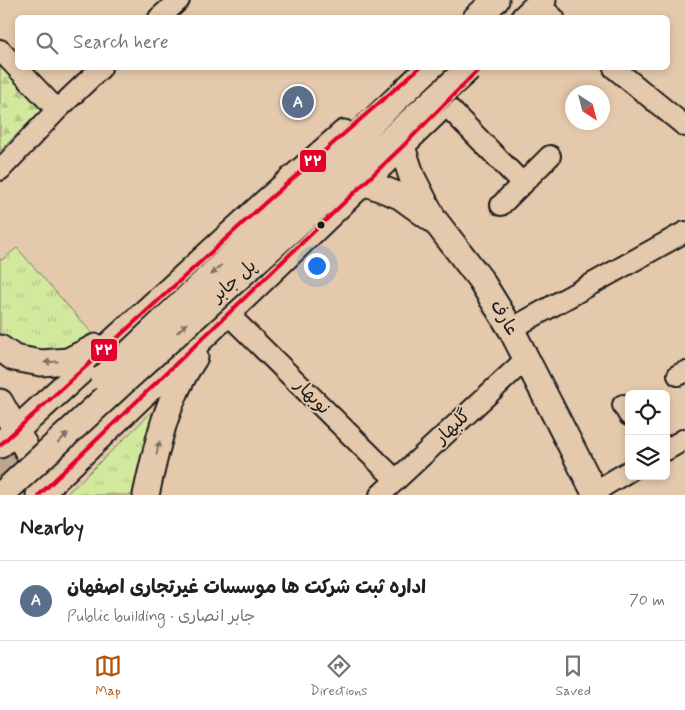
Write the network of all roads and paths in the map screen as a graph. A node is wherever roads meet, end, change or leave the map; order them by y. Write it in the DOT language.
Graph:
graph roads {
  1 [pos="179,0"];
  2 [pos="498,0"];
  3 [pos="162,15"];
  4 [pos="480,15"];
  5 [pos="484,15"];
  6 [pos="0,50"];
  7 [pos="15,66"];
  8 [pos="19,70"];
  9 [pos="99,70"];
  10 [pos="417,70"];
  11 [pos="427,70"];
  12 [pos="467,70"];
  13 [pos="478,70"];
  14 [pos="616,70"];
  15 [pos="445,104"];
  16 [pos="56,110"];
  17 [pos="685,126"];
  18 [pos="402,147"];
  19 [pos="550,156"];
  20 [pos="0,170"];
  21 [pos="364,182"];
  22 [pos="523,184"];
  23 [pos="501,205"];
  24 [pos="436,222"];
  25 [pos="685,232"];
  26 [pos="140,317"];
  27 [pos="223,319"];
  28 [pos="511,328"];
  29 [pos="0,348"];
  30 [pos="526,359"];
  31 [pos="0,402"];
  32 [pos="8,438"];
  33 [pos="685,439"];
  34 [pos="670,448"];
  35 [pos="0,473"];
  36 [pos="625,474"];
  37 [pos="396,480"];
  38 [pos="46,492"];
  39 [pos="595,493"];
  40 [pos="1,495"];
  41 [pos="146,495"];
  42 [pos="380,495"];
  1 -- 3 [label="street"];
  2 -- 4 [label="main road"];
  2 -- 5 [label="main road"];
  6 -- 7 [label="street"];
  8 -- 16 [label="street"];
  9 -- 16 [label="street"];
  10 -- 26 [label="main road"];
  11 -- 35 [label="main road, پل جابر, one-way, bridge"];
  40 -- 12 [label="main road, پل جابر, one-way, bridge"];
  13 -- 15 [label="main road"];
  14 -- 17 [label="street"];
  15 -- 18 [label="main road"];
  15 -- 22 [label="street"];
  16 -- 20 [label="street"];
  18 -- 21 [label="main road"];
  18 -- 24 [label="main road"];
  19 -- 22 [label="street"];
  21 -- 24 [label="main road, عارف"];
  21 -- 27 [label="main road"];
  22 -- 23 [label="street"];
  24 -- 28 [label="main road, عارف"];
  25 -- 28 [label="street"];
  26 -- 29 [label="main road, one-way"];
  26 -- 32 [label="main road"];
  27 -- 37 [label="street, نوبهار"];
  27 -- 38 [label="main road"];
  41 -- 27 [label="main road, one-way"];
  28 -- 30 [label="main road, عارف"];
  30 -- 37 [label="street, گلبهار"];
  30 -- 39 [label="main road, عارف"];
  31 -- 32 [label="main road"];
  32 -- 38 [label="main road"];
  33 -- 34 [label="street"];
  36 -- 39 [label="street"];
  37 -- 42 [label="street, گلبهار"];
}
